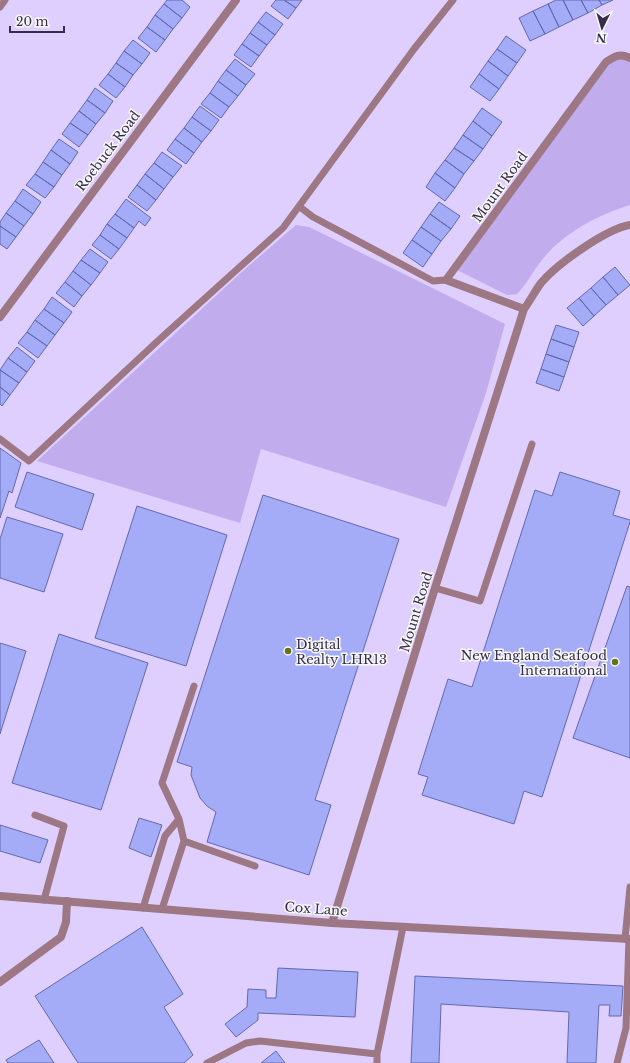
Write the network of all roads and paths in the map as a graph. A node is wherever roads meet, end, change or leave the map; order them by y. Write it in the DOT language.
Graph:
graph roads {
  1 [pos="5,0"];
  2 [pos="236,0"];
  3 [pos="453,0"];
  4 [pos="0,7"];
  5 [pos="630,58"];
  6 [pos="300,207"];
  7 [pos="630,225"];
  8 [pos="446,280"];
  9 [pos="524,309"];
  10 [pos="0,317"];
  11 [pos="0,439"];
  12 [pos="532,444"];
  13 [pos="435,588"];
  14 [pos="194,686"];
  15 [pos="35,815"];
  16 [pos="180,819"];
  17 [pos="184,841"];
  18 [pos="255,866"];
  19 [pos="630,887"];
  20 [pos="0,896"];
  21 [pos="44,900"];
  22 [pos="67,901"];
  23 [pos="143,908"];
  24 [pos="162,909"];
  25 [pos="332,923"];
  26 [pos="403,928"];
  27 [pos="628,939"];
  28 [pos="0,982"];
  29 [pos="377,1054"];
  30 [pos="207,1063"];
  31 [pos="376,1063"];
  32 [pos="617,1063"];
  1 -- 4 [label="lane"];
  2 -- 10 [label="street, Roebuck Road"];
  3 -- 6 [label="lane"];
  5 -- 8 [label="street, Mount Road"];
  6 -- 8 [label="lane"];
  6 -- 11 [label="lane"];
  7 -- 9 [label="street, Mount Road"];
  8 -- 9 [label="street"];
  9 -- 13 [label="street, Mount Road"];
  12 -- 13 [label="lane"];
  13 -- 25 [label="street, Mount Road"];
  14 -- 16 [label="lane"];
  15 -- 21 [label="lane"];
  16 -- 17 [label="lane"];
  16 -- 23 [label="lane"];
  17 -- 18 [label="lane"];
  17 -- 24 [label="lane"];
  19 -- 27 [label="lane"];
  20 -- 21 [label="street, Cox Lane"];
  21 -- 22 [label="street, Cox Lane"];
  22 -- 23 [label="street, Cox Lane"];
  22 -- 28 [label="street"];
  23 -- 24 [label="street, Cox Lane"];
  24 -- 25 [label="street, Cox Lane"];
  25 -- 26 [label="street, Cox Lane"];
  26 -- 27 [label="street, Cox Lane"];
  26 -- 29 [label="lane"];
  27 -- 32 [label="lane"];
  29 -- 30 [label="lane"];
  29 -- 31 [label="lane"];
}
